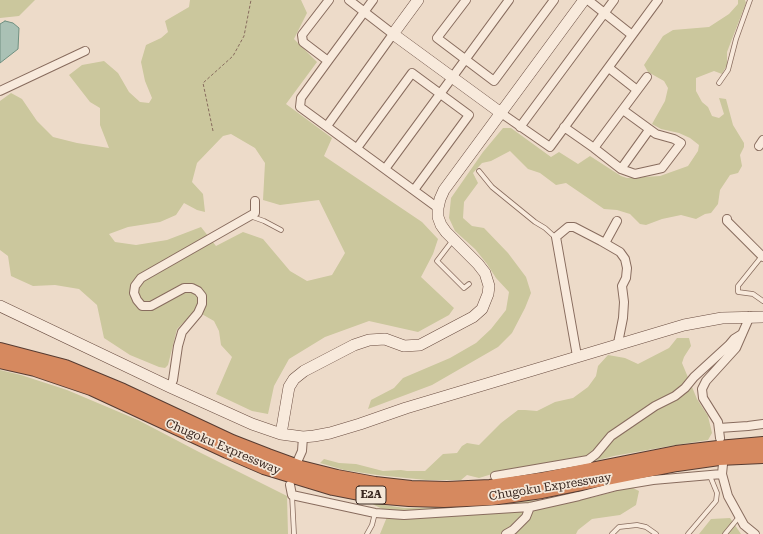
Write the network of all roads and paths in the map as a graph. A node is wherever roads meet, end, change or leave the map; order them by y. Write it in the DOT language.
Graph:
graph roads {
  1 [pos="250,0"];
  2 [pos="329,0"];
  3 [pos="349,0"];
  4 [pos="373,0"];
  5 [pos="418,0"];
  6 [pos="466,0"];
  7 [pos="510,0"];
  8 [pos="554,0"];
  9 [pos="584,0"];
  10 [pos="588,0"];
  11 [pos="614,0"];
  12 [pos="658,0"];
  13 [pos="750,0"];
  14 [pos="364,11"];
  15 [pos="604,13"];
  16 [pos="393,34"];
  17 [pos="632,34"];
  18 [pos="85,50"];
  19 [pos="466,60"];
  20 [pos="328,61"];
  21 [pos="609,68"];
  22 [pos="647,77"];
  23 [pos="452,78"];
  24 [pos="719,83"];
  25 [pos="637,90"];
  26 [pos="0,91"];
  27 [pos="440,94"];
  28 [pos="623,110"];
  29 [pos="501,113"];
  30 [pos="327,126"];
  31 [pos="520,127"];
  32 [pos="564,127"];
  33 [pos="649,130"];
  34 [pos="213,131"];
  35 [pos="357,148"];
  36 [pos="594,148"];
  37 [pos="385,169"];
  38 [pos="621,169"];
  39 [pos="479,171"];
  40 [pos="414,190"];
  41 [pos="255,201"];
  42 [pos="438,208"];
  43 [pos="250,216"];
  44 [pos="727,219"];
  45 [pos="617,221"];
  46 [pos="282,230"];
  47 [pos="556,238"];
  48 [pos="453,239"];
  49 [pos="604,243"];
  50 [pos="762,257"];
  51 [pos="469,284"];
  52 [pos="763,301"];
  53 [pos="0,306"];
  54 [pos="750,316"];
  55 [pos="763,317"];
  56 [pos="742,334"];
  57 [pos="618,343"];
  58 [pos="0,350"];
  59 [pos="577,356"];
  60 [pos="0,361"];
  61 [pos="170,387"];
  62 [pos="763,424"];
  63 [pos="718,428"];
  64 [pos="281,434"];
  65 [pos="303,437"];
  66 [pos="720,438"];
  67 [pos="763,444"];
  68 [pos="763,456"];
  69 [pos="298,460"];
  70 [pos="723,464"];
  71 [pos="722,474"];
  72 [pos="495,476"];
  73 [pos="710,476"];
  74 [pos="290,485"];
  75 [pos="292,495"];
  76 [pos="530,507"];
  77 [pos="375,513"];
  78 [pos="739,517"];
  79 [pos="294,534"];
  80 [pos="367,534"];
  81 [pos="506,534"];
  82 [pos="612,534"];
  83 [pos="656,534"];
  84 [pos="688,534"];
  85 [pos="725,534"];
  86 [pos="755,534"];
  1 -- 34 [label="path"];
  2 -- 20 [label="street"];
  3 -- 14 [label="street"];
  4 -- 14 [label="street"];
  5 -- 16 [label="street"];
  6 -- 19 [label="street"];
  7 -- 19 [label="street"];
  8 -- 19 [label="street"];
  9 -- 29 [label="street"];
  10 -- 15 [label="street"];
  11 -- 15 [label="street"];
  12 -- 17 [label="street"];
  13 -- 24 [label="lane"];
  14 -- 16 [label="street"];
  14 -- 20 [label="street"];
  15 -- 17 [label="street"];
  15 -- 31 [label="street"];
  16 -- 23 [label="street"];
  16 -- 30 [label="street"];
  17 -- 21 [label="street"];
  18 -- 26 [label="street"];
  19 -- 23 [label="street"];
  20 -- 30 [label="street"];
  21 -- 25 [label="street"];
  21 -- 32 [label="street"];
  22 -- 25 [label="street"];
  23 -- 27 [label="street"];
  23 -- 29 [label="street"];
  25 -- 28 [label="street"];
  27 -- 35 [label="street"];
  27 -- 37 [label="street"];
  27 -- 40 [label="street"];
  28 -- 33 [label="street"];
  28 -- 36 [label="street"];
  29 -- 31 [label="street"];
  29 -- 42 [label="street"];
  30 -- 35 [label="street"];
  31 -- 32 [label="street"];
  32 -- 36 [label="street"];
  33 -- 38 [label="street"];
  33 -- 38 [label="street"];
  35 -- 37 [label="street"];
  36 -- 38 [label="street"];
  37 -- 40 [label="street"];
  39 -- 47 [label="lane"];
  40 -- 42 [label="street"];
  41 -- 43 [label="street"];
  42 -- 48 [label="street"];
  43 -- 46 [label="lane"];
  43 -- 61 [label="street"];
  44 -- 50 [label="street"];
  45 -- 49 [label="street"];
  47 -- 49 [label="street"];
  47 -- 59 [label="street"];
  48 -- 51 [label="lane"];
  48 -- 64 [label="street"];
  49 -- 57 [label="street"];
  50 -- 52 [label="lane"];
  53 -- 61 [label="street"];
  54 -- 55 [label="street"];
  54 -- 56 [label="street"];
  54 -- 57 [label="street"];
  56 -- 63 [label="street"];
  56 -- 72 [label="street"];
  57 -- 59 [label="street"];
  58 -- 67 [label="highway, Chugoku Expressway / E2A"];
  59 -- 65 [label="street"];
  60 -- 68 [label="highway, Chugoku Expressway / E2A"];
  61 -- 64 [label="street"];
  62 -- 63 [label="street"];
  63 -- 66 [label="street"];
  64 -- 65 [label="street"];
  65 -- 69 [label="street"];
  70 -- 71 [label="street"];
  71 -- 73 [label="street"];
  71 -- 78 [label="street"];
  73 -- 76 [label="street"];
  73 -- 84 [label="lane"];
  74 -- 75 [label="street"];
  75 -- 77 [label="street"];
  75 -- 79 [label="lane"];
  76 -- 77 [label="street"];
  76 -- 81 [label="street"];
  77 -- 80 [label="lane"];
  78 -- 85 [label="lane"];
  78 -- 86 [label="street"];
  82 -- 83 [label="lane"];
}
